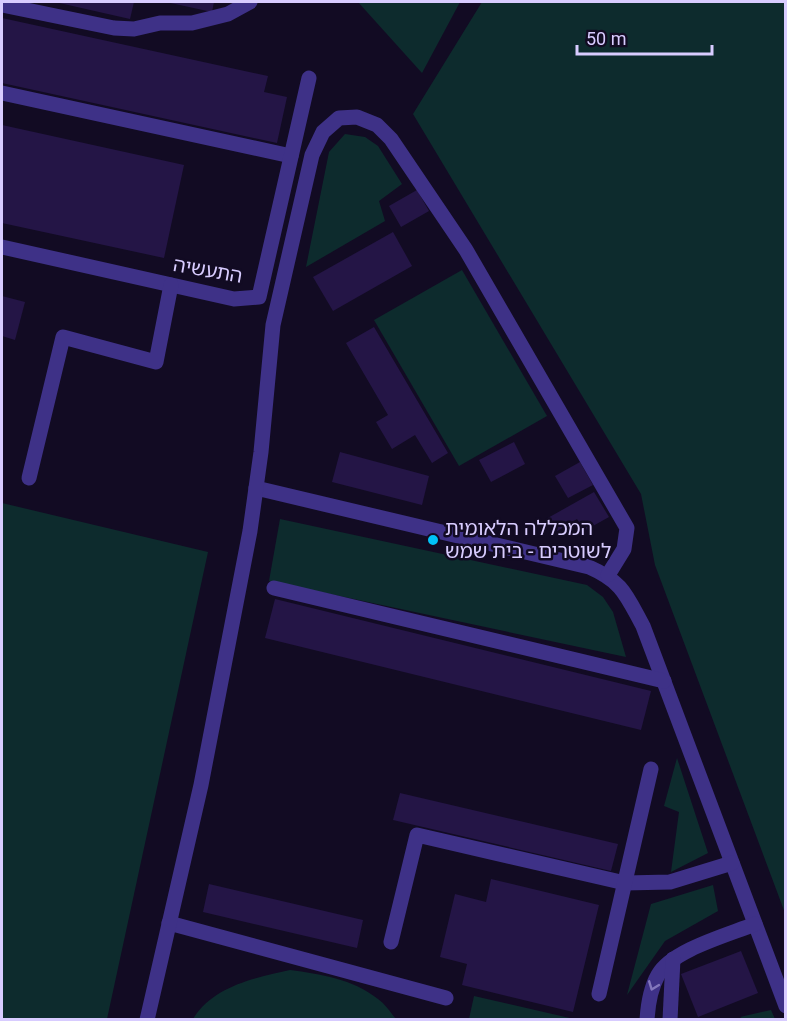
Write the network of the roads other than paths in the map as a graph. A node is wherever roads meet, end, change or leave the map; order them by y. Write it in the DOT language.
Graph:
graph roads {
  1 [pos="250,2"];
  2 [pos="2,5"];
  3 [pos="309,78"];
  4 [pos="2,93"];
  5 [pos="291,156"];
  6 [pos="2,248"];
  7 [pos="171,285"];
  8 [pos="29,478"];
  9 [pos="256,488"];
  10 [pos="608,575"];
  11 [pos="274,588"];
  12 [pos="664,681"];
  13 [pos="651,770"];
  14 [pos="732,863"];
  15 [pos="625,882"];
  16 [pos="169,923"];
  17 [pos="755,924"];
  18 [pos="390,942"];
  19 [pos="673,959"];
  20 [pos="599,994"];
  21 [pos="446,998"];
  22 [pos="786,1006"];
  23 [pos="147,1020"];
  24 [pos="647,1020"];
  25 [pos="670,1020"];
  1 -- 2 [label="street"];
  3 -- 5 [label="street, התעשיה"];
  4 -- 5 [label="street"];
  5 -- 7 [label="street, התעשיה"];
  6 -- 7 [label="street, התעשיה"];
  7 -- 8 [label="street"];
  9 -- 10 [label="street"];
  9 -- 10 [label="street"];
  9 -- 16 [label="street"];
  10 -- 12 [label="street"];
  11 -- 12 [label="street"];
  12 -- 14 [label="street"];
  13 -- 15 [label="street"];
  14 -- 15 [label="street"];
  14 -- 17 [label="street"];
  15 -- 18 [label="street"];
  15 -- 20 [label="street"];
  16 -- 21 [label="street"];
  16 -- 23 [label="street"];
  17 -- 19 [label="street"];
  17 -- 22 [label="street"];
  19 -- 24 [label="street, one-way"];
  19 -- 25 [label="street"];
}
